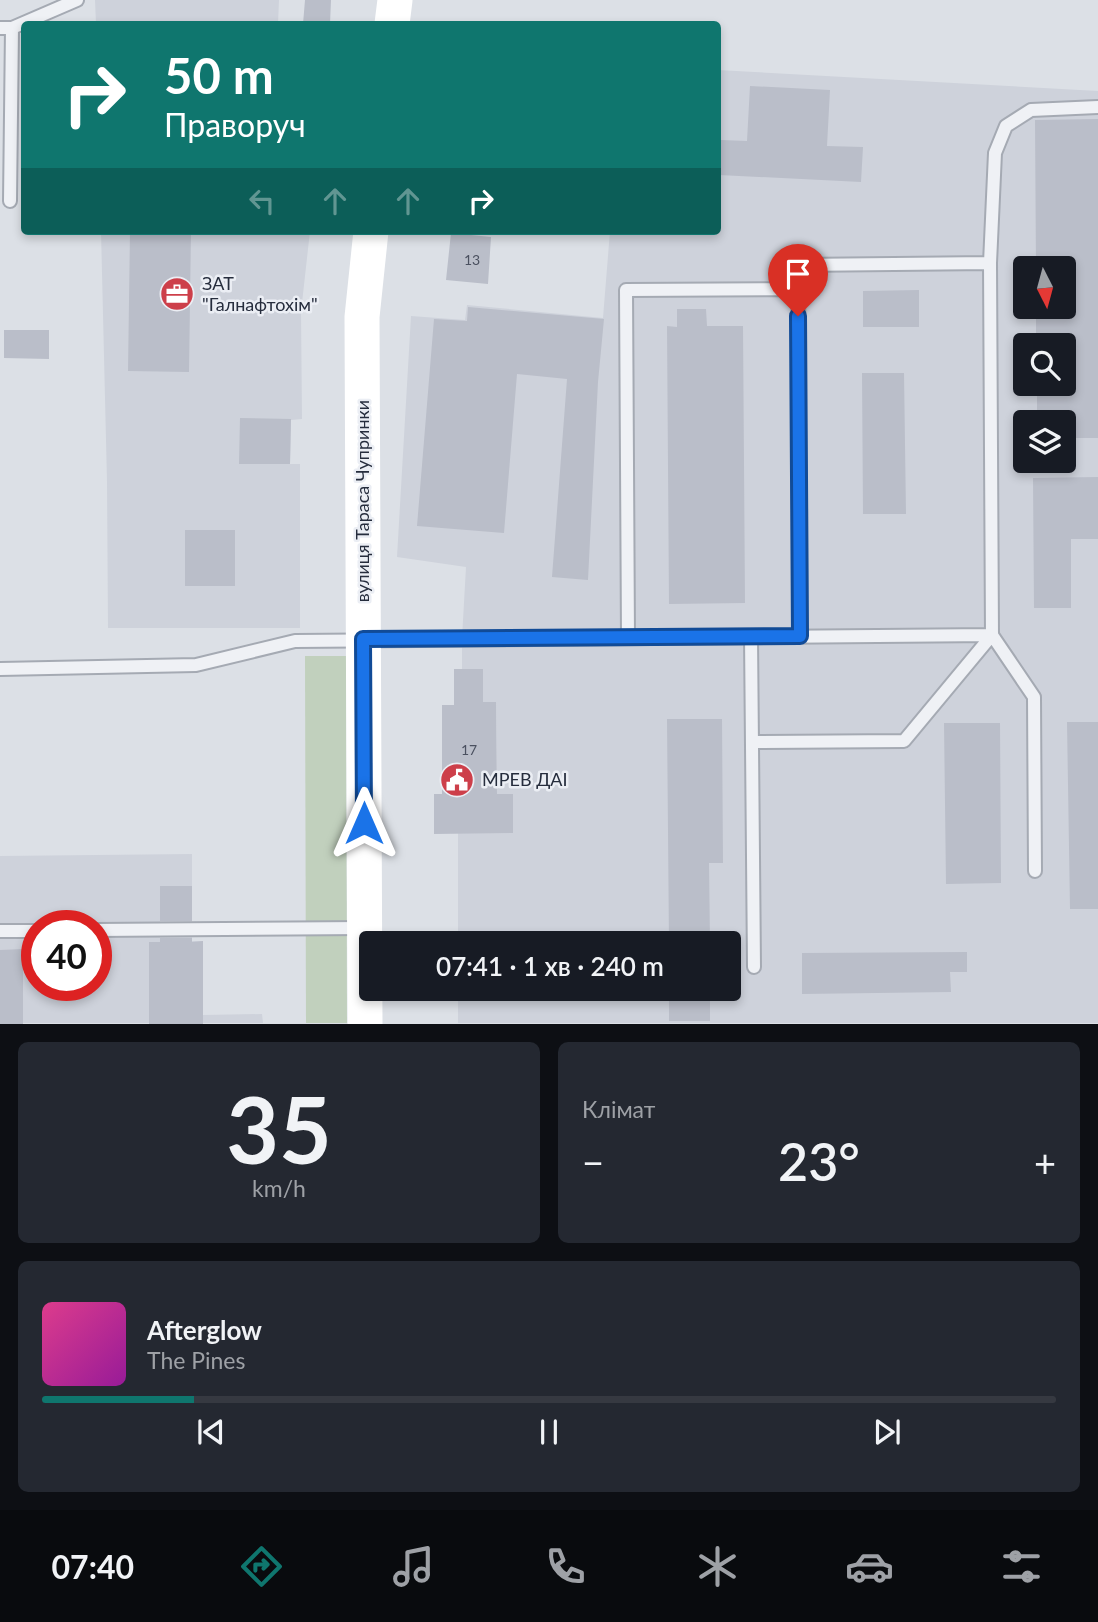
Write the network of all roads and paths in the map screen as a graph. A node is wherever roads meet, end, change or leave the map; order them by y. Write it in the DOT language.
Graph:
graph roads {
  1 [pos="77,0"];
  2 [pos="395,0"];
  3 [pos="24,21"];
  4 [pos="393,21"];
  5 [pos="6,28"];
  6 [pos="1098,107"];
  7 [pos="10,201"];
  8 [pos="371,235"];
  9 [pos="990,264"];
  10 [pos="798,289"];
  11 [pos="992,635"];
  12 [pos="751,636"];
  13 [pos="800,636"];
  14 [pos="628,637"];
  15 [pos="363,639"];
  16 [pos="0,669"];
  17 [pos="752,742"];
  18 [pos="1035,871"];
  19 [pos="364,928"];
  20 [pos="112,930"];
  21 [pos="0,931"];
  22 [pos="21,931"];
  23 [pos="754,967"];
  24 [pos="365,1024"];
  1 -- 3 [label="lane"];
  2 -- 4 [label="street"];
  5 -- 7 [label="lane"];
  6 -- 9 [label="lane"];
  8 -- 15 [label="street, вулиця Тараса Чупринки"];
  9 -- 10 [label="lane"];
  9 -- 11 [label="lane"];
  10 -- 13 [label="lane"];
  10 -- 14 [label="lane"];
  11 -- 13 [label="lane"];
  11 -- 17 [label="lane"];
  11 -- 18 [label="lane"];
  12 -- 13 [label="lane"];
  12 -- 14 [label="lane"];
  12 -- 17 [label="lane"];
  14 -- 15 [label="lane"];
  15 -- 16 [label="lane"];
  15 -- 19 [label="street, вулиця Тараса Чупринки"];
  17 -- 23 [label="lane"];
  19 -- 20 [label="lane"];
  19 -- 24 [label="street, вулиця Тараса Чупринки"];
  21 -- 22 [label="lane"];
}
